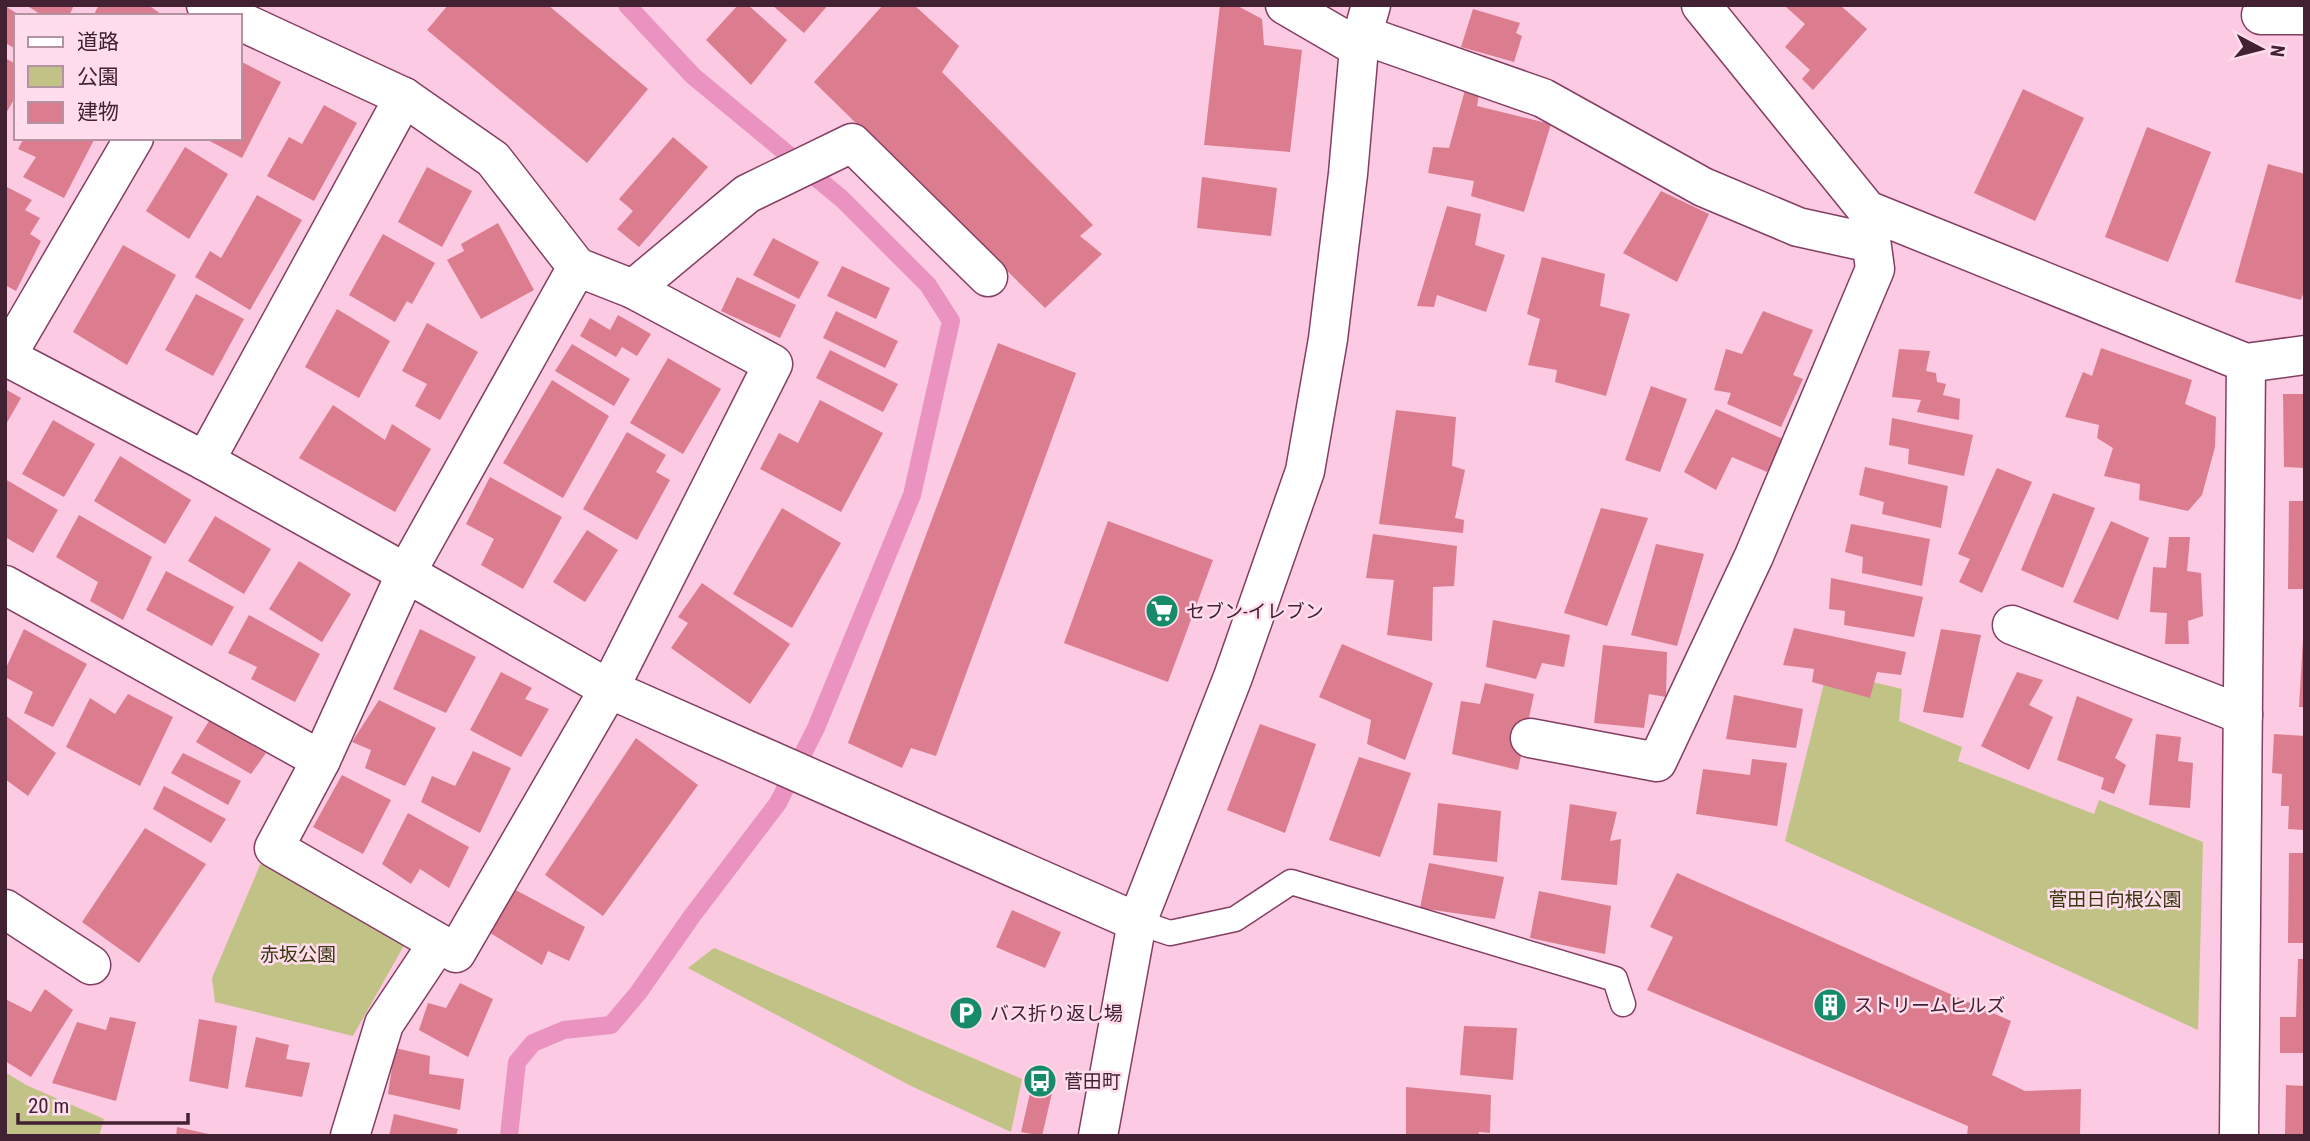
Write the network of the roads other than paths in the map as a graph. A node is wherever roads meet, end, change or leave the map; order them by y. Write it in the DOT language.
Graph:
graph roads {
  1 [pos="1285,5"];
  2 [pos="1701,5"];
  3 [pos="2261,15"];
  4 [pos="2305,15"];
  5 [pos="242,24"];
  6 [pos="1365,30"];
  7 [pos="404,97"];
  8 [pos="133,140"];
  9 [pos="1869,226"];
  10 [pos="577,267"];
  11 [pos="988,277"];
  12 [pos="634,289"];
  13 [pos="2305,355"];
  14 [pos="6,356"];
  15 [pos="2246,363"];
  16 [pos="205,461"];
  17 [pos="406,573"];
  18 [pos="5,585"];
  19 [pos="2012,625"];
  20 [pos="609,689"];
  21 [pos="2243,715"];
  22 [pos="1530,738"];
  23 [pos="321,760"];
  24 [pos="5,909"];
  25 [pos="1137,922"];
  26 [pos="438,943"];
  27 [pos="91,965"];
  28 [pos="1623,1004"];
  29 [pos="350,1136"];
  30 [pos="1098,1136"];
  31 [pos="2239,1136"];
  1 -- 6 [label="street"];
  2 -- 9 [label="street"];
  3 -- 4 [label="street"];
  5 -- 7 [label="street"];
  6 -- 9 [label="street"];
  6 -- 25 [label="street"];
  7 -- 10 [label="street"];
  7 -- 16 [label="street"];
  8 -- 14 [label="street"];
  9 -- 15 [label="street"];
  9 -- 22 [label="street"];
  10 -- 12 [label="street"];
  10 -- 17 [label="street"];
  11 -- 12 [label="street"];
  12 -- 20 [label="street"];
  13 -- 15 [label="street"];
  14 -- 16 [label="street"];
  15 -- 21 [label="street"];
  16 -- 17 [label="street"];
  17 -- 20 [label="street"];
  17 -- 23 [label="street"];
  18 -- 23 [label="street"];
  19 -- 21 [label="street"];
  20 -- 25 [label="street"];
  20 -- 26 [label="street"];
  21 -- 31 [label="street"];
  23 -- 26 [label="street"];
  24 -- 27 [label="street"];
  25 -- 28 [label="lane"];
  25 -- 30 [label="street"];
  26 -- 29 [label="street"];
}
